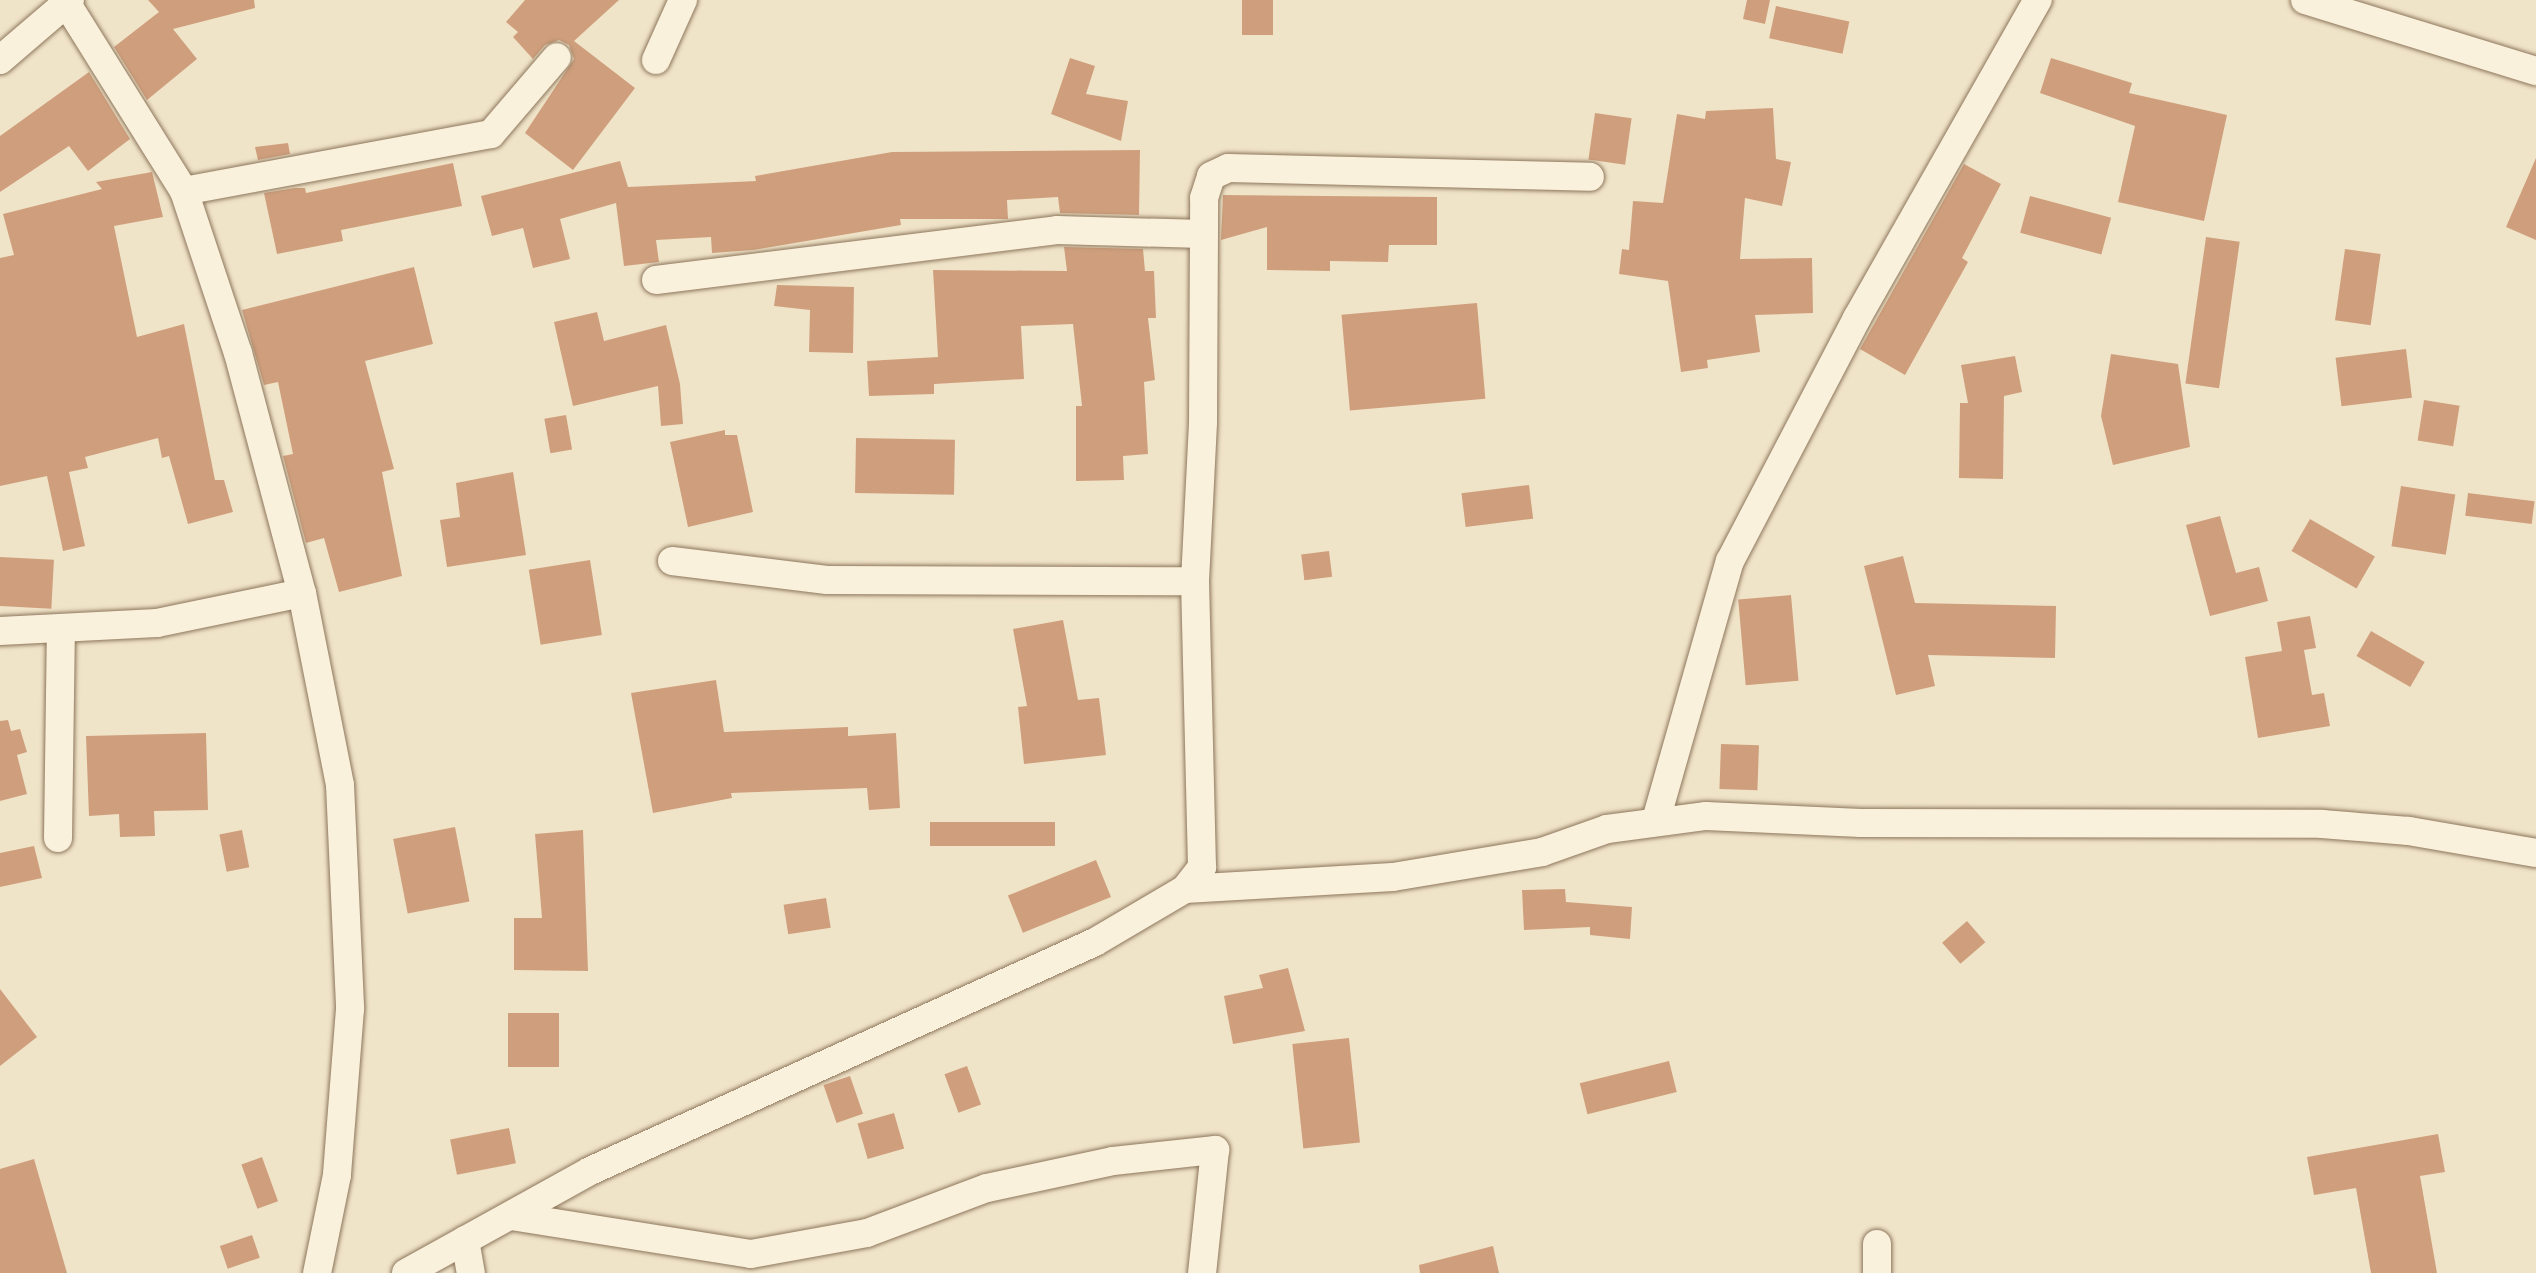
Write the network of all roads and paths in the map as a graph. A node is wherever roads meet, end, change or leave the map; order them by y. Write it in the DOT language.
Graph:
graph roads {
  1 [pos="683,0"];
  2 [pos="2038,0"];
  3 [pos="2305,0"];
  4 [pos="68,2"];
  5 [pos="557,57"];
  6 [pos="0,60"];
  7 [pos="656,60"];
  8 [pos="2536,71"];
  9 [pos="1590,177"];
  10 [pos="184,191"];
  11 [pos="1203,234"];
  12 [pos="656,280"];
  13 [pos="672,561"];
  14 [pos="1195,581"];
  15 [pos="302,593"];
  16 [pos="61,629"];
  17 [pos="0,631"];
  18 [pos="1656,820"];
  19 [pos="58,838"];
  20 [pos="2536,853"];
  21 [pos="1185,889"];
  22 [pos="511,1216"];
  23 [pos="465,1240"];
  24 [pos="1877,1244"];
  25 [pos="317,1273"];
  26 [pos="406,1273"];
  27 [pos="471,1273"];
  28 [pos="1202,1273"];
  29 [pos="1877,1273"];
  1 -- 7 [label="street"];
  2 -- 18 [label="street"];
  3 -- 8 [label="street"];
  4 -- 6 [label="street"];
  4 -- 10 [label="street"];
  5 -- 10 [label="street"];
  9 -- 11 [label="street"];
  10 -- 15 [label="street"];
  11 -- 12 [label="street"];
  11 -- 14 [label="street"];
  13 -- 14 [label="street"];
  14 -- 21 [label="street"];
  15 -- 16 [label="street"];
  15 -- 25 [label="street"];
  16 -- 17 [label="street"];
  16 -- 19 [label="street"];
  18 -- 20 [label="street"];
  18 -- 21 [label="street"];
  21 -- 22 [label="street"];
  22 -- 23 [label="street"];
  22 -- 28 [label="street"];
  23 -- 26 [label="street"];
  23 -- 27 [label="street"];
  24 -- 29 [label="street"];
}
